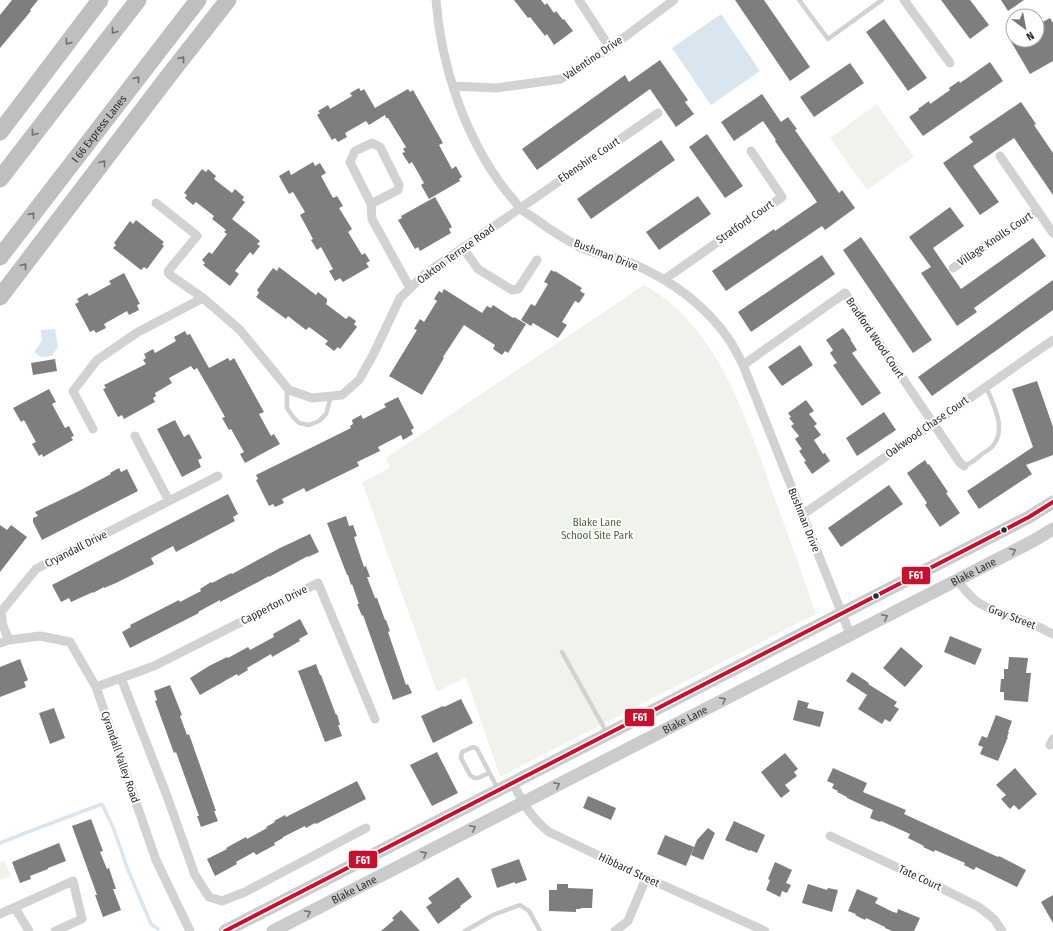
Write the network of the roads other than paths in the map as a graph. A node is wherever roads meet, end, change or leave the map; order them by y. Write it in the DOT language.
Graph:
graph roads {
  1 [pos="100,0"];
  2 [pos="138,0"];
  3 [pos="198,0"];
  4 [pos="228,0"];
  5 [pos="436,0"];
  6 [pos="579,0"];
  7 [pos="674,0"];
  8 [pos="799,0"];
  9 [pos="882,0"];
  10 [pos="904,0"];
  11 [pos="610,48"];
  12 [pos="950,63"];
  13 [pos="453,86"];
  14 [pos="658,113"];
  15 [pos="0,132"];
  16 [pos="751,151"];
  17 [pos="1000,156"];
  18 [pos="0,178"];
  19 [pos="156,203"];
  20 [pos="371,204"];
  21 [pos="520,208"];
  22 [pos="1037,211"];
  23 [pos="1053,233"];
  24 [pos="463,248"];
  25 [pos="0,257"];
  26 [pos="537,260"];
  27 [pos="954,268"];
  28 [pos="664,280"];
  29 [pos="410,288"];
  30 [pos="0,297"];
  31 [pos="203,298"];
  32 [pos="1053,340"];
  33 [pos="743,365"];
  34 [pos="986,386"];
  35 [pos="287,388"];
  36 [pos="331,396"];
  37 [pos="933,423"];
  38 [pos="93,428"];
  39 [pos="135,436"];
  40 [pos="964,466"];
  41 [pos="218,476"];
  42 [pos="169,501"];
  43 [pos="1053,502"];
  44 [pos="802,515"];
  45 [pos="1053,529"];
  46 [pos="957,580"];
  47 [pos="842,614"];
  48 [pos="850,634"];
  49 [pos="1053,634"];
  50 [pos="4,642"];
  51 [pos="562,652"];
  52 [pos="121,678"];
  53 [pos="96,687"];
  54 [pos="375,719"];
  55 [pos="608,734"];
  56 [pos="489,772"];
  57 [pos="513,783"];
  58 [pos="499,790"];
  59 [pos="523,803"];
  60 [pos="366,828"];
  61 [pos="830,836"];
  62 [pos="646,878"];
  63 [pos="15,908"];
  64 [pos="0,914"];
  65 [pos="29,931"];
  66 [pos="55,931"];
  67 [pos="190,931"];
  68 [pos="225,931"];
  69 [pos="273,931"];
  70 [pos="465,931"];
  71 [pos="540,931"];
  72 [pos="615,931"];
  73 [pos="765,931"];
  74 [pos="1002,931"];
  1 -- 15 [label="highway, one-way"];
  2 -- 18 [label="highway, one-way"];
  25 -- 3 [label="highway, I 66 Express Lanes, one-way"];
  30 -- 4 [label="highway, one-way"];
  5 -- 13 [label="street, Bushman Drive"];
  6 -- 11 [label="street"];
  7 -- 11 [label="street, Valentino Drive"];
  8 -- 9 [label="lane"];
  10 -- 12 [label="street"];
  11 -- 13 [label="street, Valentino Drive"];
  13 -- 21 [label="street, Bushman Drive"];
  14 -- 21 [label="street, Ebenshire Court"];
  16 -- 28 [label="street, Stratford Court"];
  17 -- 22 [label="street"];
  19 -- 31 [label="street, Oakton Terrace Road"];
  20 -- 20 [label="street"];
  20 -- 29 [label="street"];
  21 -- 24 [label="street, Oakton Terrace Road"];
  21 -- 28 [label="street, Bushman Drive"];
  22 -- 23 [label="street"];
  22 -- 27 [label="street, Village Knolls Court"];
  24 -- 26 [label="street"];
  24 -- 29 [label="street, Oakton Terrace Road"];
  28 -- 33 [label="street, Bushman Drive"];
  29 -- 36 [label="street, Oakton Terrace Road"];
  31 -- 35 [label="street, Oakton Terrace Road"];
  31 -- 38 [label="street"];
  32 -- 34 [label="street, Oakwood Chase Court"];
  33 -- 37 [label="street, Bradford Wood Court"];
  33 -- 44 [label="street, Bushman Drive"];
  34 -- 37 [label="street, Oakwood Chase Court"];
  34 -- 40 [label="lane"];
  35 -- 36 [label="street, Oakton Terrace Road"];
  35 -- 36 [label="lane"];
  37 -- 40 [label="street, Bradford Wood Court"];
  37 -- 44 [label="street, Oakwood Chase Court"];
  39 -- 42 [label="street"];
  41 -- 42 [label="street, Cryandall Drive"];
  42 -- 50 [label="street, Cryandall Drive"];
  43 -- 47 [label="main road, Blake Lane"];
  44 -- 47 [label="street, Bushman Drive"];
  46 -- 45 [label="main road, Blake Lane, one-way"];
  48 -- 46 [label="main road, Blake Lane, one-way"];
  46 -- 49 [label="street, Gray Street"];
  47 -- 48 [label="street, Bushman Drive"];
  47 -- 55 [label="main road, Blake Lane"];
  59 -- 48 [label="main road, Blake Lane, one-way"];
  50 -- 53 [label="street, Cyrandall Valley Road"];
  51 -- 55 [label="lane"];
  52 -- 53 [label="street, Capperton Drive"];
  52 -- 54 [label="street, Capperton Drive"];
  52 -- 60 [label="street"];
  53 -- 67 [label="street, Cyrandall Valley Road"];
  55 -- 57 [label="main road, Blake Lane"];
  56 -- 56 [label="lane"];
  56 -- 58 [label="lane"];
  57 -- 58 [label="main road, Blake Lane"];
  57 -- 59 [label="street, Hibbard Street"];
  58 -- 68 [label="main road, Blake Lane"];
  59 -- 62 [label="street, Hibbard Street"];
  69 -- 59 [label="main road, Blake Lane, one-way"];
  61 -- 74 [label="street, Tate Court"];
  62 -- 72 [label="street"];
  62 -- 73 [label="street, Hibbard Street"];
  63 -- 64 [label="street"];
  63 -- 65 [label="street"];
  63 -- 66 [label="street"];
  70 -- 71 [label="lane"];
}
